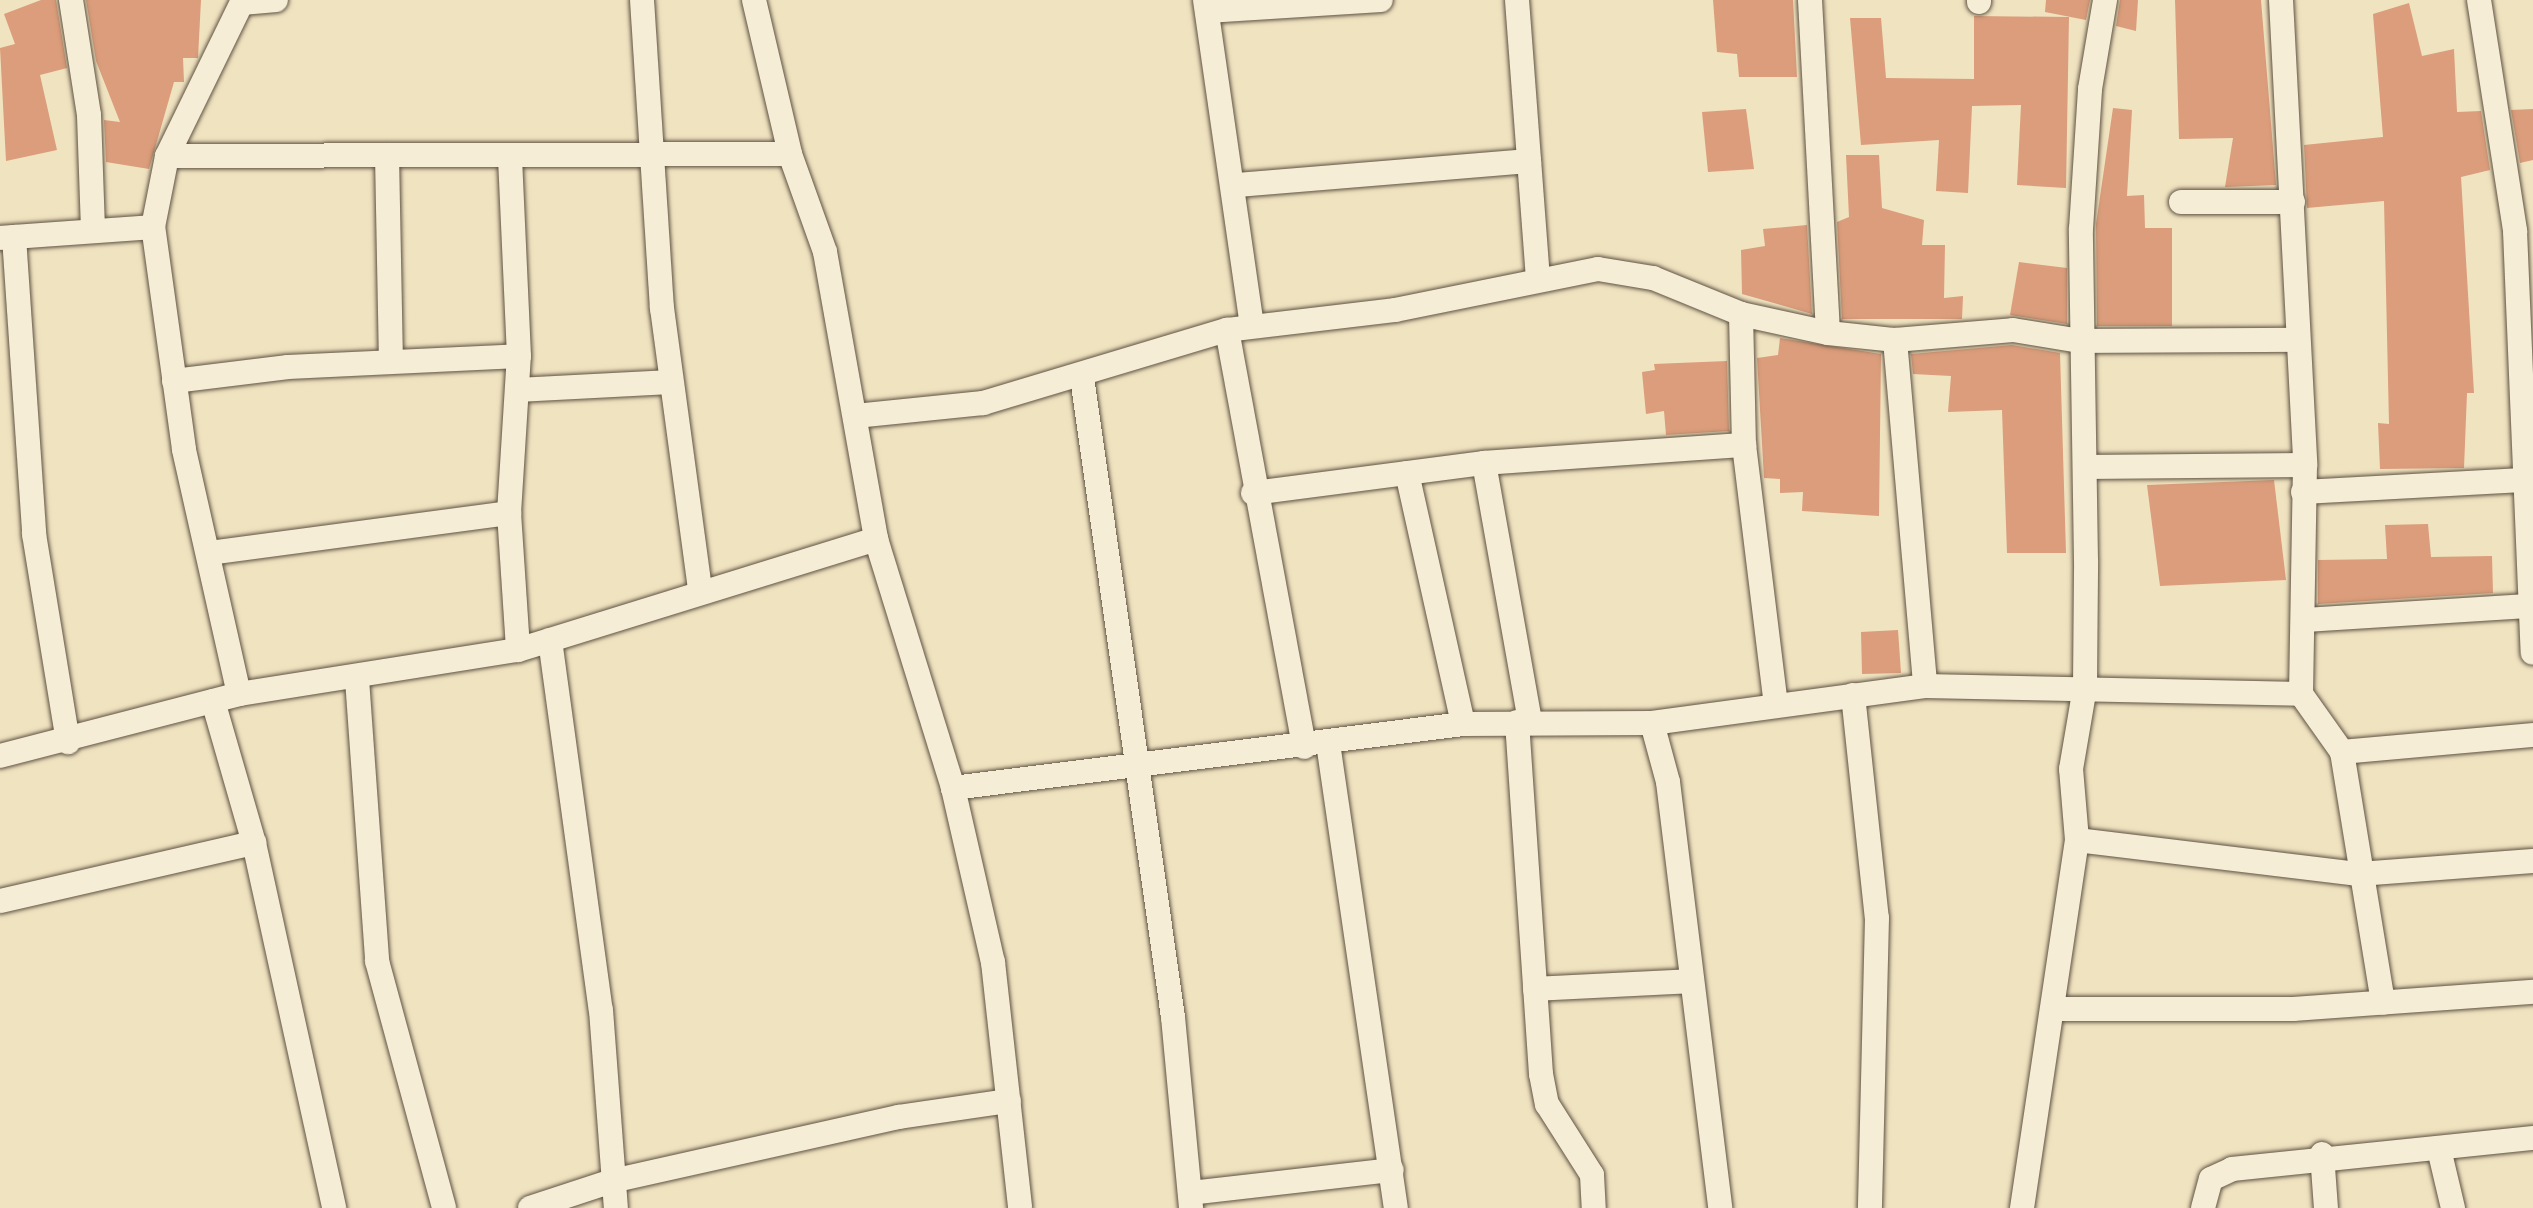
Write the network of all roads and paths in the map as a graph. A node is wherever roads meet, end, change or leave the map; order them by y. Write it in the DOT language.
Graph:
graph roads {
  1 [pos="71,0"];
  2 [pos="276,0"];
  3 [pos="642,0"];
  4 [pos="754,0"];
  5 [pos="1381,0"];
  6 [pos="1517,0"];
  7 [pos="1810,0"];
  8 [pos="2105,0"];
  9 [pos="2281,0"];
  10 [pos="2479,0"];
  11 [pos="242,2"];
  12 [pos="1206,6"];
  13 [pos="649,154"];
  14 [pos="790,154"];
  15 [pos="387,155"];
  16 [pos="510,155"];
  17 [pos="167,156"];
  18 [pos="1529,161"];
  19 [pos="1237,185"];
  20 [pos="2181,202"];
  21 [pos="2293,202"];
  22 [pos="93,227"];
  23 [pos="153,227"];
  24 [pos="2524,228"];
  25 [pos="7,238"];
  26 [pos="1538,280"];
  27 [pos="1741,314"];
  28 [pos="1252,326"];
  29 [pos="1227,330"];
  30 [pos="1828,333"];
  31 [pos="1895,340"];
  32 [pos="2298,340"];
  33 [pos="2081,341"];
  34 [pos="519,356"];
  35 [pos="391,360"];
  36 [pos="1082,377"];
  37 [pos="174,381"];
  38 [pos="671,382"];
  39 [pos="517,390"];
  40 [pos="855,416"];
  41 [pos="1744,445"];
  42 [pos="2528,449"];
  43 [pos="1484,463"];
  44 [pos="2305,465"];
  45 [pos="2085,467"];
  46 [pos="1407,473"];
  47 [pos="2523,480"];
  48 [pos="2303,492"];
  49 [pos="1253,493"];
  50 [pos="509,513"];
  51 [pos="876,539"];
  52 [pos="209,553"];
  53 [pos="700,588"];
  54 [pos="2528,606"];
  55 [pos="2305,620"];
  56 [pos="550,640"];
  57 [pos="518,650"];
  58 [pos="2533,653"];
  59 [pos="357,679"];
  60 [pos="1925,686"];
  61 [pos="2085,687"];
  62 [pos="239,694"];
  63 [pos="2301,694"];
  64 [pos="1853,695"];
  65 [pos="213,701"];
  66 [pos="1776,705"];
  67 [pos="1523,721"];
  68 [pos="1652,723"];
  69 [pos="1463,724"];
  70 [pos="2533,735"];
  71 [pos="68,742"];
  72 [pos="1316,745"];
  73 [pos="2342,752"];
  74 [pos="0,756"];
  75 [pos="1138,761"];
  76 [pos="953,788"];
  77 [pos="2077,840"];
  78 [pos="254,843"];
  79 [pos="2533,861"];
  80 [pos="2359,874"];
  81 [pos="0,901"];
  82 [pos="1692,981"];
  83 [pos="1535,989"];
  84 [pos="2533,992"];
  85 [pos="2383,1003"];
  86 [pos="2057,1009"];
  87 [pos="1009,1101"];
  88 [pos="2533,1138"];
  89 [pos="2439,1149"];
  90 [pos="2322,1154"];
  91 [pos="1392,1170"];
  92 [pos="612,1181"];
  93 [pos="1191,1200"];
  94 [pos="334,1208"];
  95 [pos="444,1208"];
  96 [pos="530,1208"];
  97 [pos="616,1208"];
  98 [pos="1020,1208"];
  99 [pos="1396,1208"];
  100 [pos="1594,1208"];
  101 [pos="1720,1208"];
  102 [pos="1870,1208"];
  103 [pos="2022,1208"];
  104 [pos="2203,1208"];
  105 [pos="2326,1208"];
  106 [pos="2453,1208"];
  1 -- 22 [label="street"];
  2 -- 11 [label="street"];
  3 -- 13 [label="street"];
  4 -- 14 [label="street"];
  5 -- 12 [label="street"];
  6 -- 18 [label="street"];
  7 -- 30 [label="street"];
  8 -- 33 [label="street"];
  9 -- 21 [label="street"];
  10 -- 24 [label="street"];
  11 -- 17 [label="street"];
  12 -- 19 [label="street"];
  13 -- 14 [label="street"];
  13 -- 16 [label="street"];
  13 -- 38 [label="street"];
  14 -- 40 [label="street"];
  15 -- 16 [label="street"];
  15 -- 17 [label="street"];
  15 -- 35 [label="street"];
  16 -- 34 [label="street"];
  17 -- 23 [label="street"];
  18 -- 19 [label="street"];
  18 -- 26 [label="street"];
  19 -- 28 [label="street"];
  20 -- 21 [label="street"];
  21 -- 32 [label="street"];
  22 -- 23 [label="street"];
  22 -- 25 [label="street"];
  23 -- 37 [label="street"];
  24 -- 42 [label="street"];
  25 -- 71 [label="street"];
  26 -- 27 [label="street"];
  26 -- 28 [label="street"];
  27 -- 30 [label="street"];
  27 -- 41 [label="street"];
  28 -- 29 [label="street"];
  29 -- 36 [label="street"];
  29 -- 49 [label="street"];
  30 -- 31 [label="street"];
  31 -- 33 [label="street"];
  31 -- 60 [label="street"];
  32 -- 33 [label="street"];
  32 -- 44 [label="street"];
  33 -- 45 [label="street"];
  34 -- 35 [label="street"];
  34 -- 39 [label="street"];
  35 -- 37 [label="street"];
  36 -- 40 [label="street"];
  36 -- 75 [label="street"];
  37 -- 52 [label="street"];
  38 -- 39 [label="street"];
  38 -- 53 [label="street"];
  39 -- 50 [label="street"];
  40 -- 51 [label="street"];
  41 -- 43 [label="street"];
  41 -- 66 [label="street"];
  42 -- 47 [label="street"];
  43 -- 46 [label="street"];
  43 -- 67 [label="street"];
  44 -- 45 [label="street"];
  44 -- 48 [label="street"];
  45 -- 61 [label="street"];
  46 -- 49 [label="street"];
  46 -- 69 [label="street"];
  47 -- 48 [label="street"];
  47 -- 54 [label="street"];
  48 -- 55 [label="street"];
  49 -- 72 [label="street"];
  50 -- 52 [label="street"];
  50 -- 57 [label="street"];
  51 -- 53 [label="street"];
  51 -- 76 [label="street"];
  52 -- 62 [label="street"];
  53 -- 56 [label="street"];
  54 -- 55 [label="street"];
  54 -- 58 [label="street"];
  55 -- 63 [label="street"];
  56 -- 57 [label="street"];
  56 -- 92 [label="street"];
  57 -- 59 [label="street"];
  59 -- 62 [label="street"];
  59 -- 95 [label="street"];
  60 -- 61 [label="street"];
  60 -- 64 [label="street"];
  61 -- 63 [label="street"];
  61 -- 77 [label="street"];
  62 -- 65 [label="street"];
  63 -- 73 [label="street"];
  64 -- 66 [label="street"];
  64 -- 102 [label="street"];
  65 -- 71 [label="street"];
  65 -- 78 [label="street"];
  66 -- 68 [label="street"];
  67 -- 68 [label="street"];
  67 -- 69 [label="street"];
  67 -- 83 [label="street"];
  68 -- 82 [label="street"];
  69 -- 72 [label="street"];
  70 -- 73 [label="street"];
  71 -- 74 [label="street"];
  72 -- 75 [label="street"];
  72 -- 91 [label="street"];
  73 -- 80 [label="street"];
  75 -- 76 [label="street"];
  75 -- 93 [label="street"];
  76 -- 87 [label="street"];
  77 -- 80 [label="street"];
  77 -- 86 [label="street"];
  78 -- 81 [label="street"];
  78 -- 94 [label="street"];
  79 -- 80 [label="street"];
  80 -- 85 [label="street"];
  82 -- 83 [label="street"];
  82 -- 101 [label="street"];
  83 -- 100 [label="street"];
  84 -- 85 [label="street"];
  85 -- 86 [label="street"];
  86 -- 103 [label="street"];
  87 -- 92 [label="street"];
  87 -- 98 [label="street"];
  88 -- 89 [label="street"];
  89 -- 90 [label="street"];
  89 -- 106 [label="street"];
  90 -- 104 [label="street"];
  90 -- 105 [label="street"];
  91 -- 93 [label="street"];
  91 -- 99 [label="street"];
  92 -- 96 [label="street"];
  92 -- 97 [label="street"];
}
